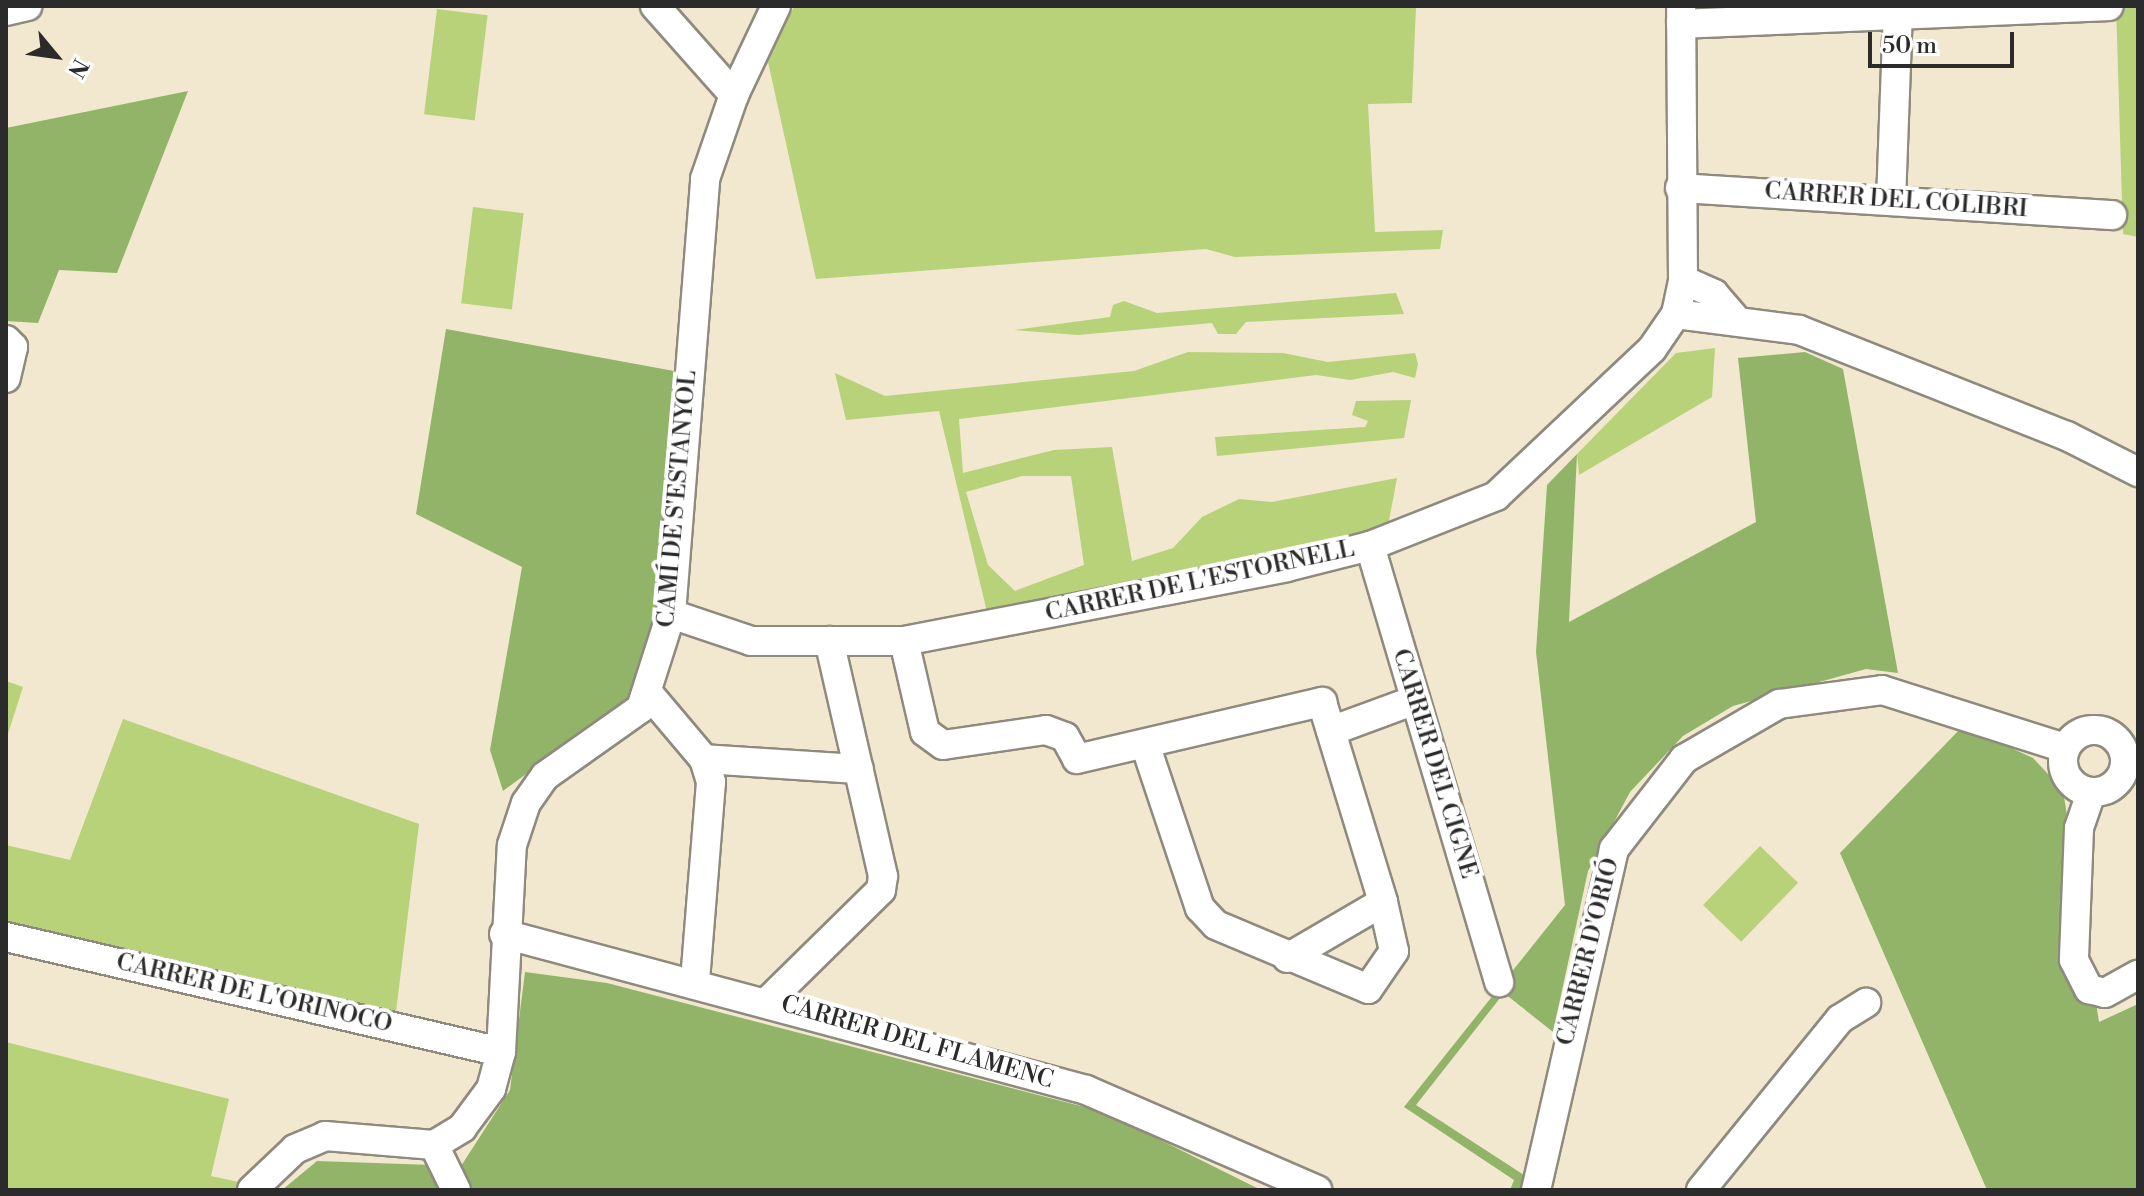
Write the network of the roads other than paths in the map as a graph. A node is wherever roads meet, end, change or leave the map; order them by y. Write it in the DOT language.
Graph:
graph roads {
  1 [pos="27,6"];
  2 [pos="655,6"];
  3 [pos="776,6"];
  4 [pos="2109,6"];
  5 [pos="6,11"];
  6 [pos="1898,11"];
  7 [pos="1681,15"];
  8 [pos="734,95"];
  9 [pos="1680,188"];
  10 [pos="1891,201"];
  11 [pos="2112,215"];
  12 [pos="1683,280"];
  13 [pos="1676,314"];
  14 [pos="1733,316"];
  15 [pos="6,340"];
  16 [pos="6,378"];
  17 [pos="2067,436"];
  18 [pos="2138,451"];
  19 [pos="2138,472"];
  20 [pos="1370,546"];
  21 [pos="671,614"];
  22 [pos="829,641"];
  23 [pos="904,641"];
  24 [pos="649,694"];
  25 [pos="1415,700"];
  26 [pos="1331,731"];
  27 [pos="1145,744"];
  28 [pos="2065,748"];
  29 [pos="2132,754"];
  30 [pos="704,759"];
  31 [pos="859,769"];
  32 [pos="2091,793"];
  33 [pos="1383,902"];
  34 [pos="504,934"];
  35 [pos="6,937"];
  36 [pos="1287,958"];
  37 [pos="2138,975"];
  38 [pos="695,981"];
  39 [pos="1499,982"];
  40 [pos="768,1001"];
  41 [pos="1866,1003"];
  42 [pos="501,1052"];
  43 [pos="434,1145"];
  44 [pos="252,1190"];
  45 [pos="456,1190"];
  46 [pos="1317,1190"];
  47 [pos="1536,1190"];
  48 [pos="1701,1190"];
  1 -- 5 [label="street"];
  2 -- 8 [label="street"];
  3 -- 8 [label="street, CAMÍ DE S'ESTANYOL"];
  4 -- 6 [label="street"];
  6 -- 7 [label="street"];
  6 -- 10 [label="street"];
  7 -- 9 [label="street, CARRER DE L'ESTORNELL"];
  8 -- 21 [label="street, CAMÍ DE S'ESTANYOL"];
  9 -- 10 [label="street, CARRER DEL COLIBRI"];
  9 -- 12 [label="street, CARRER DE L'ESTORNELL"];
  10 -- 11 [label="street, CARRER DEL COLIBRI"];
  12 -- 13 [label="street, CARRER DE L'ESTORNELL"];
  12 -- 14 [label="street"];
  13 -- 14 [label="street"];
  13 -- 20 [label="street, CARRER DE L'ESTORNELL"];
  14 -- 17 [label="street"];
  15 -- 16 [label="street"];
  17 -- 18 [label="street"];
  17 -- 19 [label="street"];
  20 -- 23 [label="street, CARRER DE L'ESTORNELL"];
  20 -- 25 [label="street, CARRER DEL CIGNE"];
  21 -- 22 [label="street, CARRER DE L'ESTORNELL"];
  21 -- 24 [label="street, CAMÍ DE S'ESTANYOL"];
  22 -- 23 [label="street, CARRER DE L'ESTORNELL"];
  22 -- 31 [label="street"];
  23 -- 27 [label="street"];
  24 -- 30 [label="street"];
  24 -- 34 [label="street, CAMÍ DE S'ESTANYOL"];
  25 -- 26 [label="street"];
  25 -- 39 [label="street, CARRER DEL CIGNE"];
  26 -- 27 [label="street"];
  26 -- 33 [label="street"];
  27 -- 36 [label="street"];
  28 -- 29 [label="street"];
  28 -- 32 [label="street"];
  28 -- 47 [label="street, CARRER D'ORIÓ"];
  29 -- 32 [label="street"];
  30 -- 31 [label="street"];
  30 -- 38 [label="street"];
  31 -- 40 [label="street"];
  32 -- 37 [label="street"];
  33 -- 36 [label="street"];
  33 -- 36 [label="street"];
  34 -- 38 [label="street, CARRER DEL FLAMENC"];
  34 -- 42 [label="street, CAMÍ DE S'ESTANYOL"];
  35 -- 42 [label="street, CARRER DE L'ORINOCO"];
  38 -- 40 [label="street, CARRER DEL FLAMENC"];
  40 -- 46 [label="street, CARRER DEL FLAMENC"];
  41 -- 48 [label="street"];
  42 -- 43 [label="street, CAMÍ DE S'ESTANYOL"];
  43 -- 44 [label="street"];
  43 -- 45 [label="street"];
}
